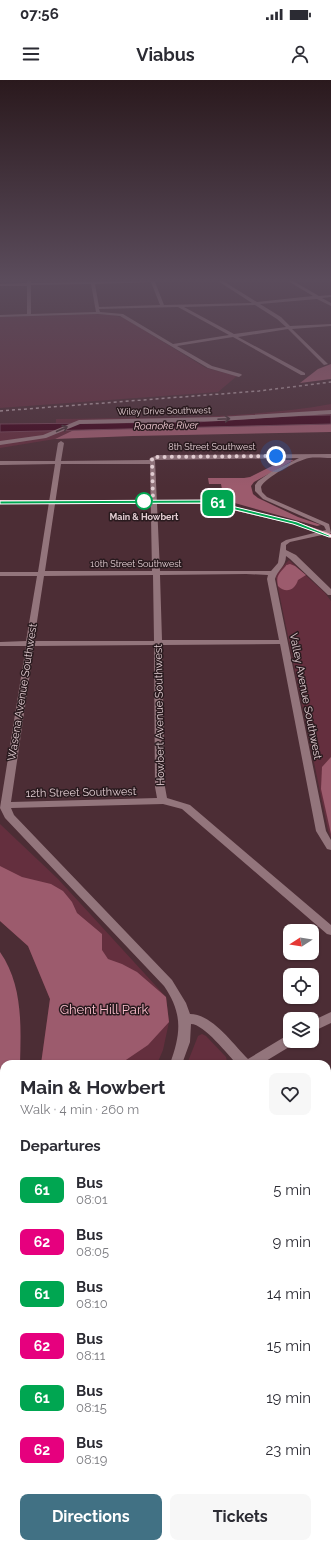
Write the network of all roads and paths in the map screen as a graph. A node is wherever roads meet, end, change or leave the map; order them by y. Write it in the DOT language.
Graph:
graph roads {
  1 [pos="181,350"];
  2 [pos="259,350"];
  3 [pos="311,350"];
  4 [pos="326,364"];
  5 [pos="303,374"];
  6 [pos="239,376"];
  7 [pos="331,412"];
  8 [pos="0,443"];
  9 [pos="61,444"];
  10 [pos="309,456"];
  11 [pos="331,456"];
  12 [pos="58,462"];
  13 [pos="152,462"];
  14 [pos="0,463"];
  15 [pos="153,501"];
  16 [pos="0,502"];
  17 [pos="52,502"];
  18 [pos="328,534"];
  19 [pos="282,551"];
  20 [pos="156,573"];
  21 [pos="272,573"];
  22 [pos="0,574"];
  23 [pos="40,574"];
  24 [pos="331,593"];
  25 [pos="284,642"];
  26 [pos="157,643"];
  27 [pos="0,644"];
  28 [pos="29,644"];
  29 [pos="163,801"];
  30 [pos="2,805"];
  31 [pos="331,847"];
  32 [pos="331,931"];
  33 [pos="331,1017"];
  34 [pos="185,1019"];
  35 [pos="319,1023"];
  36 [pos="283,1044"];
  37 [pos="177,1060"];
  38 [pos="241,1060"];
  39 [pos="257,1060"];
  1 -- 6 [label="street"];
  2 -- 5 [label="street"];
  3 -- 4 [label="street"];
  8 -- 7 [label="street, Wiley Drive Southwest, one-way"];
  9 -- 12 [label="street, Wasena Avenue Southwest"];
  10 -- 11 [label="street, 8th Street Southwest"];
  10 -- 13 [label="street, 8th Street Southwest"];
  10 -- 18 [label="street"];
  12 -- 13 [label="street, 8th Street Southwest"];
  12 -- 14 [label="street, 8th Street Southwest"];
  12 -- 17 [label="street, Wasena Avenue Southwest"];
  13 -- 15 [label="street, Howbert Avenue Southwest"];
  15 -- 17 [label="main road"];
  15 -- 18 [label="main road"];
  15 -- 20 [label="street, Howbert Avenue Southwest"];
  16 -- 17 [label="main road"];
  17 -- 23 [label="street, Wasena Avenue Southwest"];
  18 -- 19 [label="street"];
  19 -- 21 [label="street"];
  19 -- 24 [label="street"];
  20 -- 21 [label="street, 10th Street Southwest"];
  20 -- 23 [label="street, 10th Street Southwest"];
  20 -- 26 [label="street, Howbert Avenue Southwest"];
  21 -- 25 [label="street, Valley Avenue Southwest"];
  22 -- 23 [label="street, 10th Street Southwest"];
  23 -- 28 [label="street, Wasena Avenue Southwest"];
  25 -- 26 [label="street"];
  25 -- 31 [label="street, Valley Avenue Southwest"];
  26 -- 28 [label="street"];
  26 -- 29 [label="street, Howbert Avenue Southwest"];
  27 -- 28 [label="street"];
  28 -- 30 [label="street, Wasena Avenue Southwest"];
  29 -- 30 [label="street, 12th Street Southwest"];
  29 -- 32 [label="street, Howbert Avenue Southwest"];
  30 -- 34 [label="street"];
  33 -- 35 [label="street"];
  34 -- 37 [label="street"];
  34 -- 38 [label="street"];
  36 -- 39 [label="street"];
}
